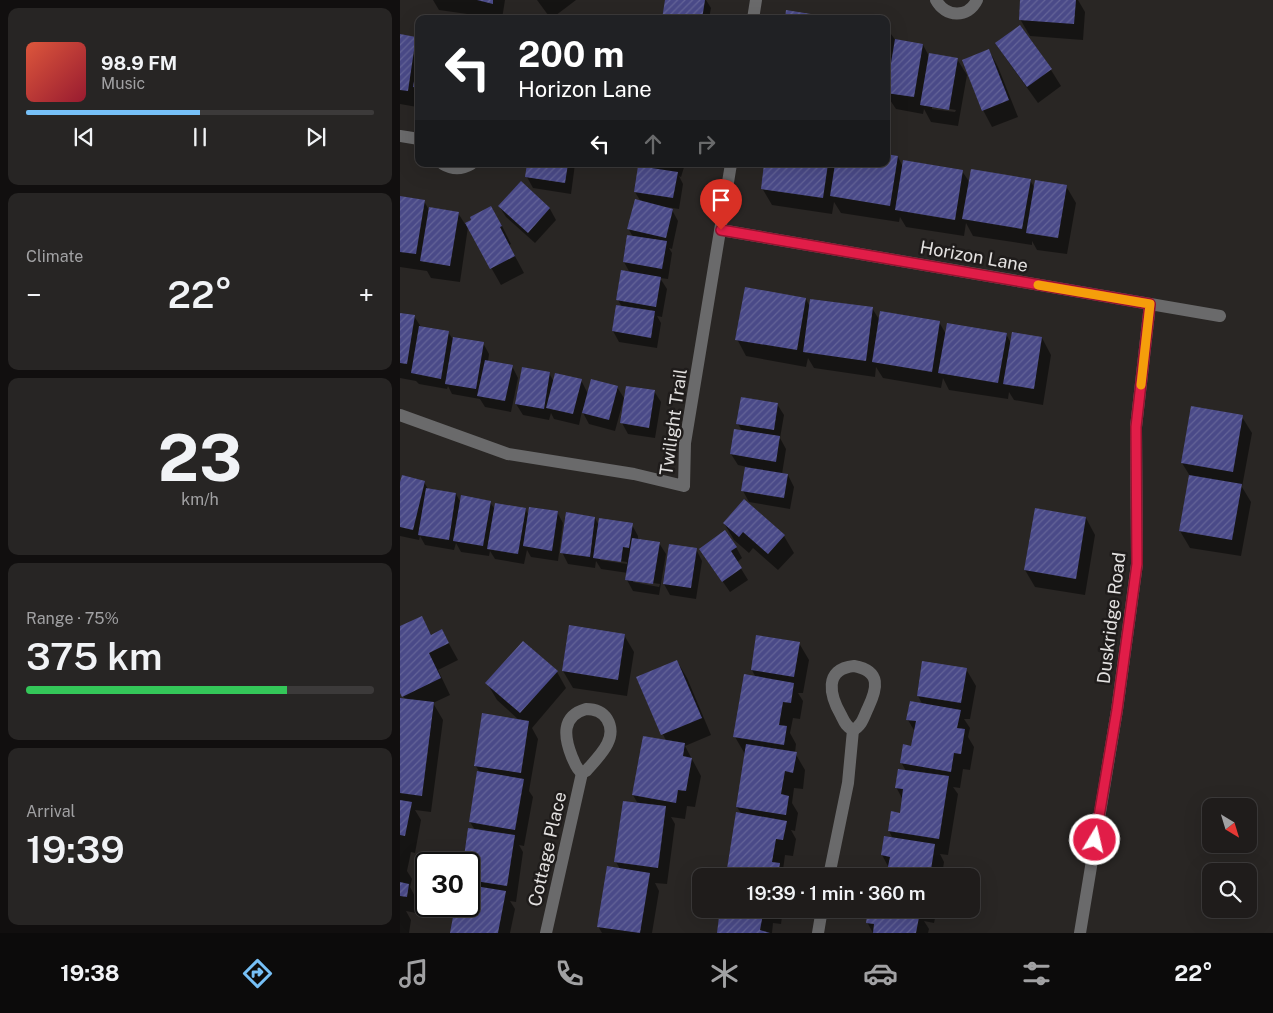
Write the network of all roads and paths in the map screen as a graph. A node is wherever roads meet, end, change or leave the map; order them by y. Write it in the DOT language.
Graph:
graph roads {
  1 [pos="756,0"];
  2 [pos="936,0"];
  3 [pos="977,0"];
  4 [pos="754,15"];
  5 [pos="400,136"];
  6 [pos="415,138"];
  7 [pos="449,167"];
  8 [pos="466,167"];
  9 [pos="731,167"];
  10 [pos="721,230"];
  11 [pos="1150,304"];
  12 [pos="1220,316"];
  13 [pos="400,415"];
  14 [pos="853,730"];
  15 [pos="582,774"];
  16 [pos="831,868"];
  17 [pos="820,918"];
  18 [pos="546,933"];
  19 [pos="818,933"];
  20 [pos="1080,933"];
  1 -- 4 [label="street"];
  2 -- 3 [label="street"];
  5 -- 6 [label="street"];
  7 -- 8 [label="street"];
  9 -- 10 [label="street, Twilight Trail"];
  10 -- 11 [label="street, Horizon Lane"];
  10 -- 13 [label="street, Twilight Trail"];
  11 -- 12 [label="street, Horizon Lane"];
  11 -- 20 [label="street, Duskridge Road"];
  14 -- 14 [label="street"];
  14 -- 16 [label="street"];
  15 -- 15 [label="street, Cottage Place"];
  15 -- 18 [label="street, Cottage Place"];
  17 -- 19 [label="street"];
}
